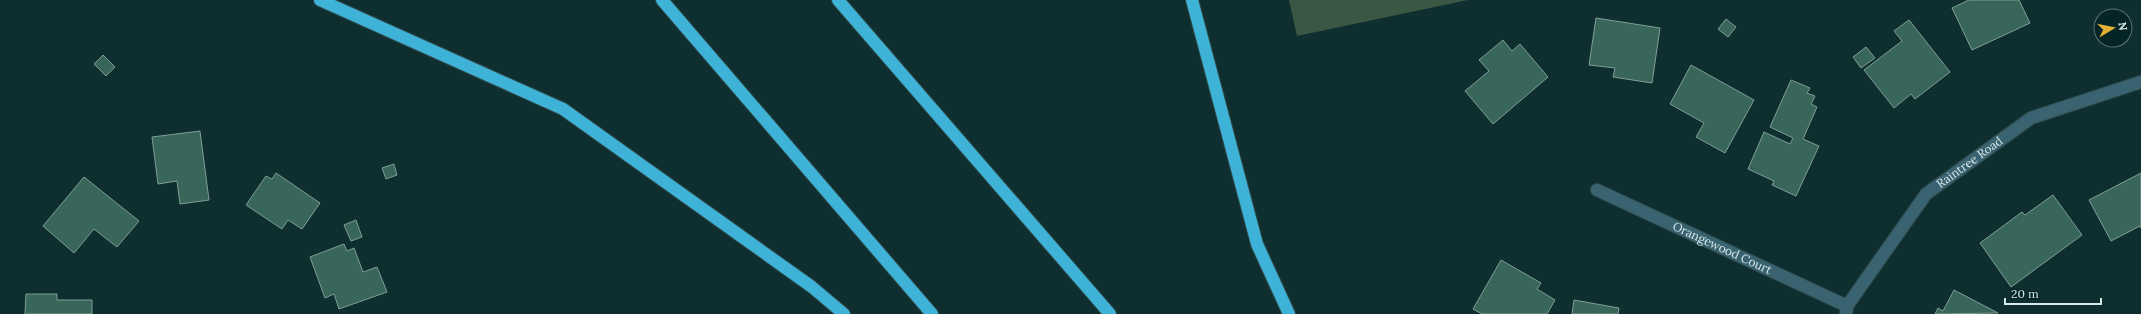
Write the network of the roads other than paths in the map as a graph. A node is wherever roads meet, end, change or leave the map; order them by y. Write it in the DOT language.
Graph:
graph roads {
  1 [pos="320,0"];
  2 [pos="662,0"];
  3 [pos="838,0"];
  4 [pos="1192,0"];
  5 [pos="2141,82"];
  6 [pos="1597,190"];
  7 [pos="1847,310"];
  8 [pos="844,314"];
  9 [pos="932,314"];
  10 [pos="1110,314"];
  11 [pos="1289,314"];
  1 -- 8 [label="highway"];
  2 -- 9 [label="highway"];
  3 -- 10 [label="highway"];
  4 -- 11 [label="highway"];
  5 -- 7 [label="street, Raintree Road"];
  6 -- 7 [label="street, Orangewood Court"];
}
